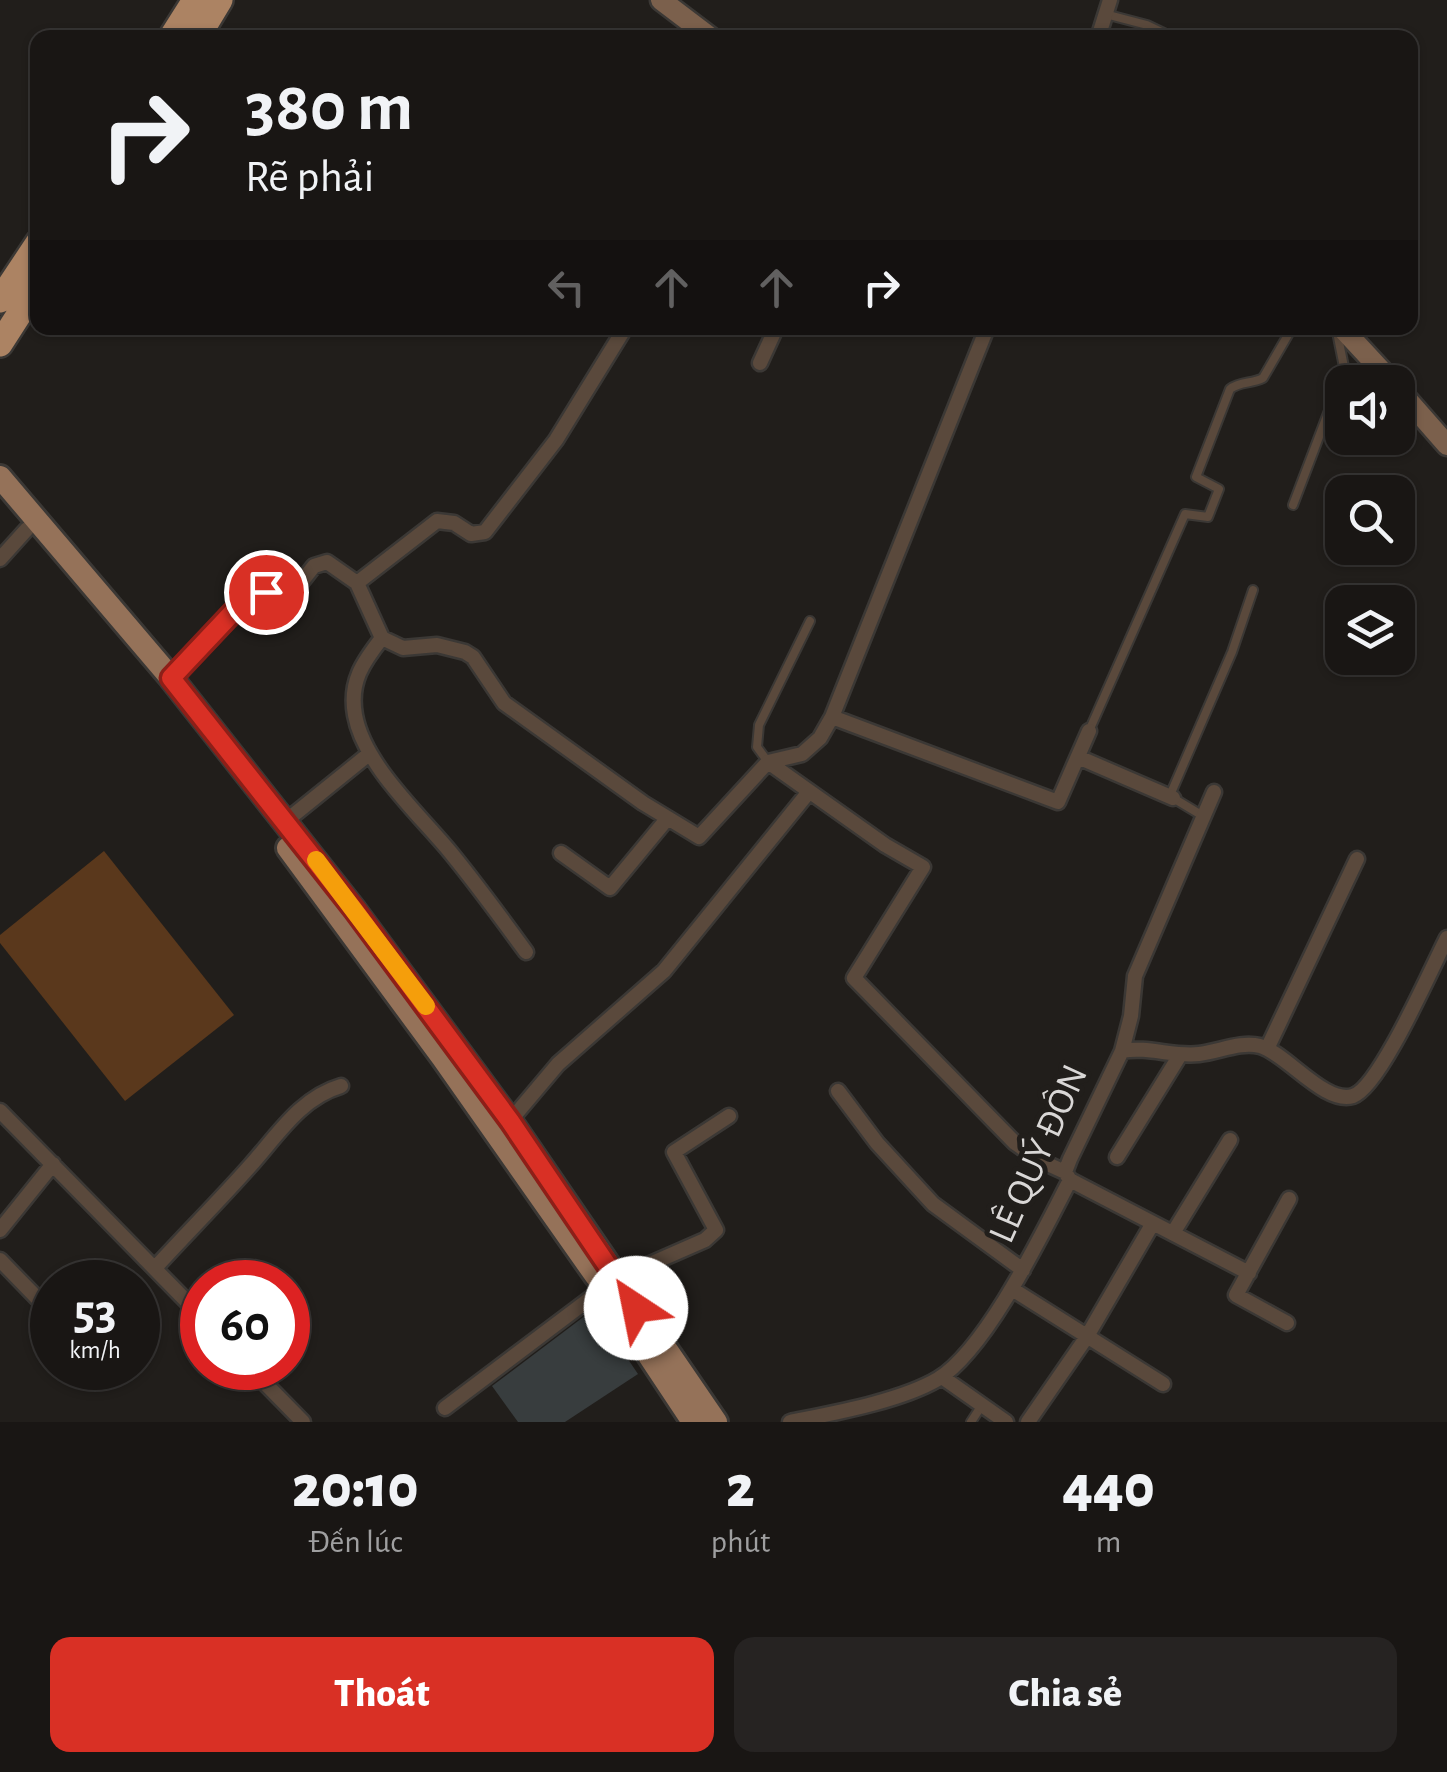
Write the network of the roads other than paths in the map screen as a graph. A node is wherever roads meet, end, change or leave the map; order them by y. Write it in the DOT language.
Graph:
graph roads {
  1 [pos="195,0"];
  2 [pos="220,0"];
  3 [pos="661,0"];
  4 [pos="1108,7"];
  5 [pos="176,30"];
  6 [pos="201,30"];
  7 [pos="700,30"];
  8 [pos="1157,30"];
  9 [pos="30,256"];
  10 [pos="30,297"];
  11 [pos="0,300"];
  12 [pos="621,335"];
  13 [pos="773,335"];
  14 [pos="984,335"];
  15 [pos="1288,335"];
  16 [pos="1340,335"];
  17 [pos="1346,335"];
  18 [pos="0,344"];
  19 [pos="760,363"];
  20 [pos="1375,365"];
  21 [pos="1415,408"];
  22 [pos="1447,445"];
  23 [pos="0,476"];
  24 [pos="0,498"];
  25 [pos="1293,505"];
  26 [pos="27,529"];
  27 [pos="0,558"];
  28 [pos="357,583"];
  29 [pos="1254,590"];
  30 [pos="810,621"];
  31 [pos="382,638"];
  32 [pos="171,678"];
  33 [pos="832,717"];
  34 [pos="1089,731"];
  35 [pos="369,754"];
  36 [pos="1078,757"];
  37 [pos="768,762"];
  38 [pos="808,792"];
  39 [pos="1214,792"];
  40 [pos="1173,798"];
  41 [pos="1204,816"];
  42 [pos="667,819"];
  43 [pos="286,822"];
  44 [pos="561,853"];
  45 [pos="1356,859"];
  46 [pos="1447,938"];
  47 [pos="526,952"];
  48 [pos="1267,1049"];
  49 [pos="1122,1051"];
  50 [pos="1180,1054"];
  51 [pos="341,1086"];
  52 [pos="838,1091"];
  53 [pos="0,1111"];
  54 [pos="729,1116"];
  55 [pos="510,1121"];
  56 [pos="1230,1140"];
  57 [pos="1118,1156"];
  58 [pos="53,1164"];
  59 [pos="1068,1176"];
  60 [pos="1290,1200"];
  61 [pos="1153,1223"];
  62 [pos="0,1230"];
  63 [pos="1172,1234"];
  64 [pos="0,1260"];
  65 [pos="147,1260"];
  66 [pos="160,1262"];
  67 [pos="1023,1270"];
  68 [pos="160,1273"];
  69 [pos="1249,1273"];
  70 [pos="610,1283"];
  71 [pos="1012,1289"];
  72 [pos="30,1291"];
  73 [pos="180,1294"];
  74 [pos="1287,1323"];
  75 [pos="1086,1338"];
  76 [pos="942,1377"];
  77 [pos="1163,1384"];
  78 [pos="272,1390"];
  79 [pos="982,1406"];
  80 [pos="445,1408"];
  81 [pos="303,1422"];
  82 [pos="693,1422"];
  83 [pos="716,1422"];
  84 [pos="790,1422"];
  85 [pos="971,1422"];
  86 [pos="1006,1422"];
  87 [pos="1028,1422"];
  1 -- 5 [label="highway"];
  2 -- 6 [label="highway"];
  3 -- 7 [label="street"];
  4 -- 8 [label="lane"];
  9 -- 11 [label="highway"];
  10 -- 18 [label="highway"];
  12 -- 28 [label="street"];
  13 -- 19 [label="street"];
  14 -- 33 [label="street"];
  15 -- 34 [label="lane"];
  16 -- 25 [label="lane"];
  17 -- 20 [label="street"];
  21 -- 22 [label="street"];
  23 -- 32 [label="main road"];
  24 -- 26 [label="main road"];
  26 -- 27 [label="street"];
  26 -- 70 [label="main road"];
  28 -- 31 [label="street"];
  28 -- 32 [label="street"];
  29 -- 40 [label="lane"];
  30 -- 37 [label="lane"];
  31 -- 35 [label="street"];
  31 -- 42 [label="street"];
  32 -- 43 [label="main road"];
  33 -- 36 [label="street"];
  33 -- 37 [label="street"];
  34 -- 36 [label="street"];
  35 -- 43 [label="street"];
  35 -- 47 [label="street"];
  36 -- 40 [label="street"];
  37 -- 38 [label="street"];
  37 -- 42 [label="street"];
  38 -- 55 [label="street"];
  38 -- 59 [label="street"];
  39 -- 41 [label="street, LÊ QUÝ ĐÔN"];
  40 -- 41 [label="lane"];
  41 -- 49 [label="street, LÊ QUÝ ĐÔN"];
  42 -- 44 [label="street"];
  43 -- 55 [label="main road"];
  45 -- 48 [label="street"];
  46 -- 48 [label="street"];
  48 -- 50 [label="street"];
  49 -- 50 [label="street"];
  49 -- 59 [label="street, LÊ QUÝ ĐÔN"];
  50 -- 57 [label="street"];
  51 -- 66 [label="street"];
  52 -- 67 [label="street"];
  53 -- 58 [label="street"];
  54 -- 70 [label="street"];
  55 -- 70 [label="main road"];
  56 -- 63 [label="street"];
  58 -- 62 [label="street"];
  58 -- 65 [label="street"];
  59 -- 61 [label="street"];
  59 -- 67 [label="street, LÊ QUÝ ĐÔN"];
  60 -- 69 [label="street"];
  61 -- 63 [label="street"];
  61 -- 75 [label="street"];
  63 -- 69 [label="street"];
  64 -- 72 [label="street"];
  67 -- 71 [label="street, LÊ QUÝ ĐÔN"];
  68 -- 73 [label="street"];
  69 -- 74 [label="street"];
  70 -- 80 [label="street"];
  70 -- 82 [label="main road"];
  70 -- 83 [label="main road"];
  71 -- 75 [label="street"];
  71 -- 76 [label="street, LÊ QUÝ ĐÔN"];
  75 -- 77 [label="street"];
  75 -- 87 [label="street"];
  76 -- 79 [label="street"];
  76 -- 84 [label="street, LÊ QUÝ ĐÔN"];
  78 -- 81 [label="street"];
  79 -- 85 [label="lane"];
  79 -- 86 [label="street"];
}
